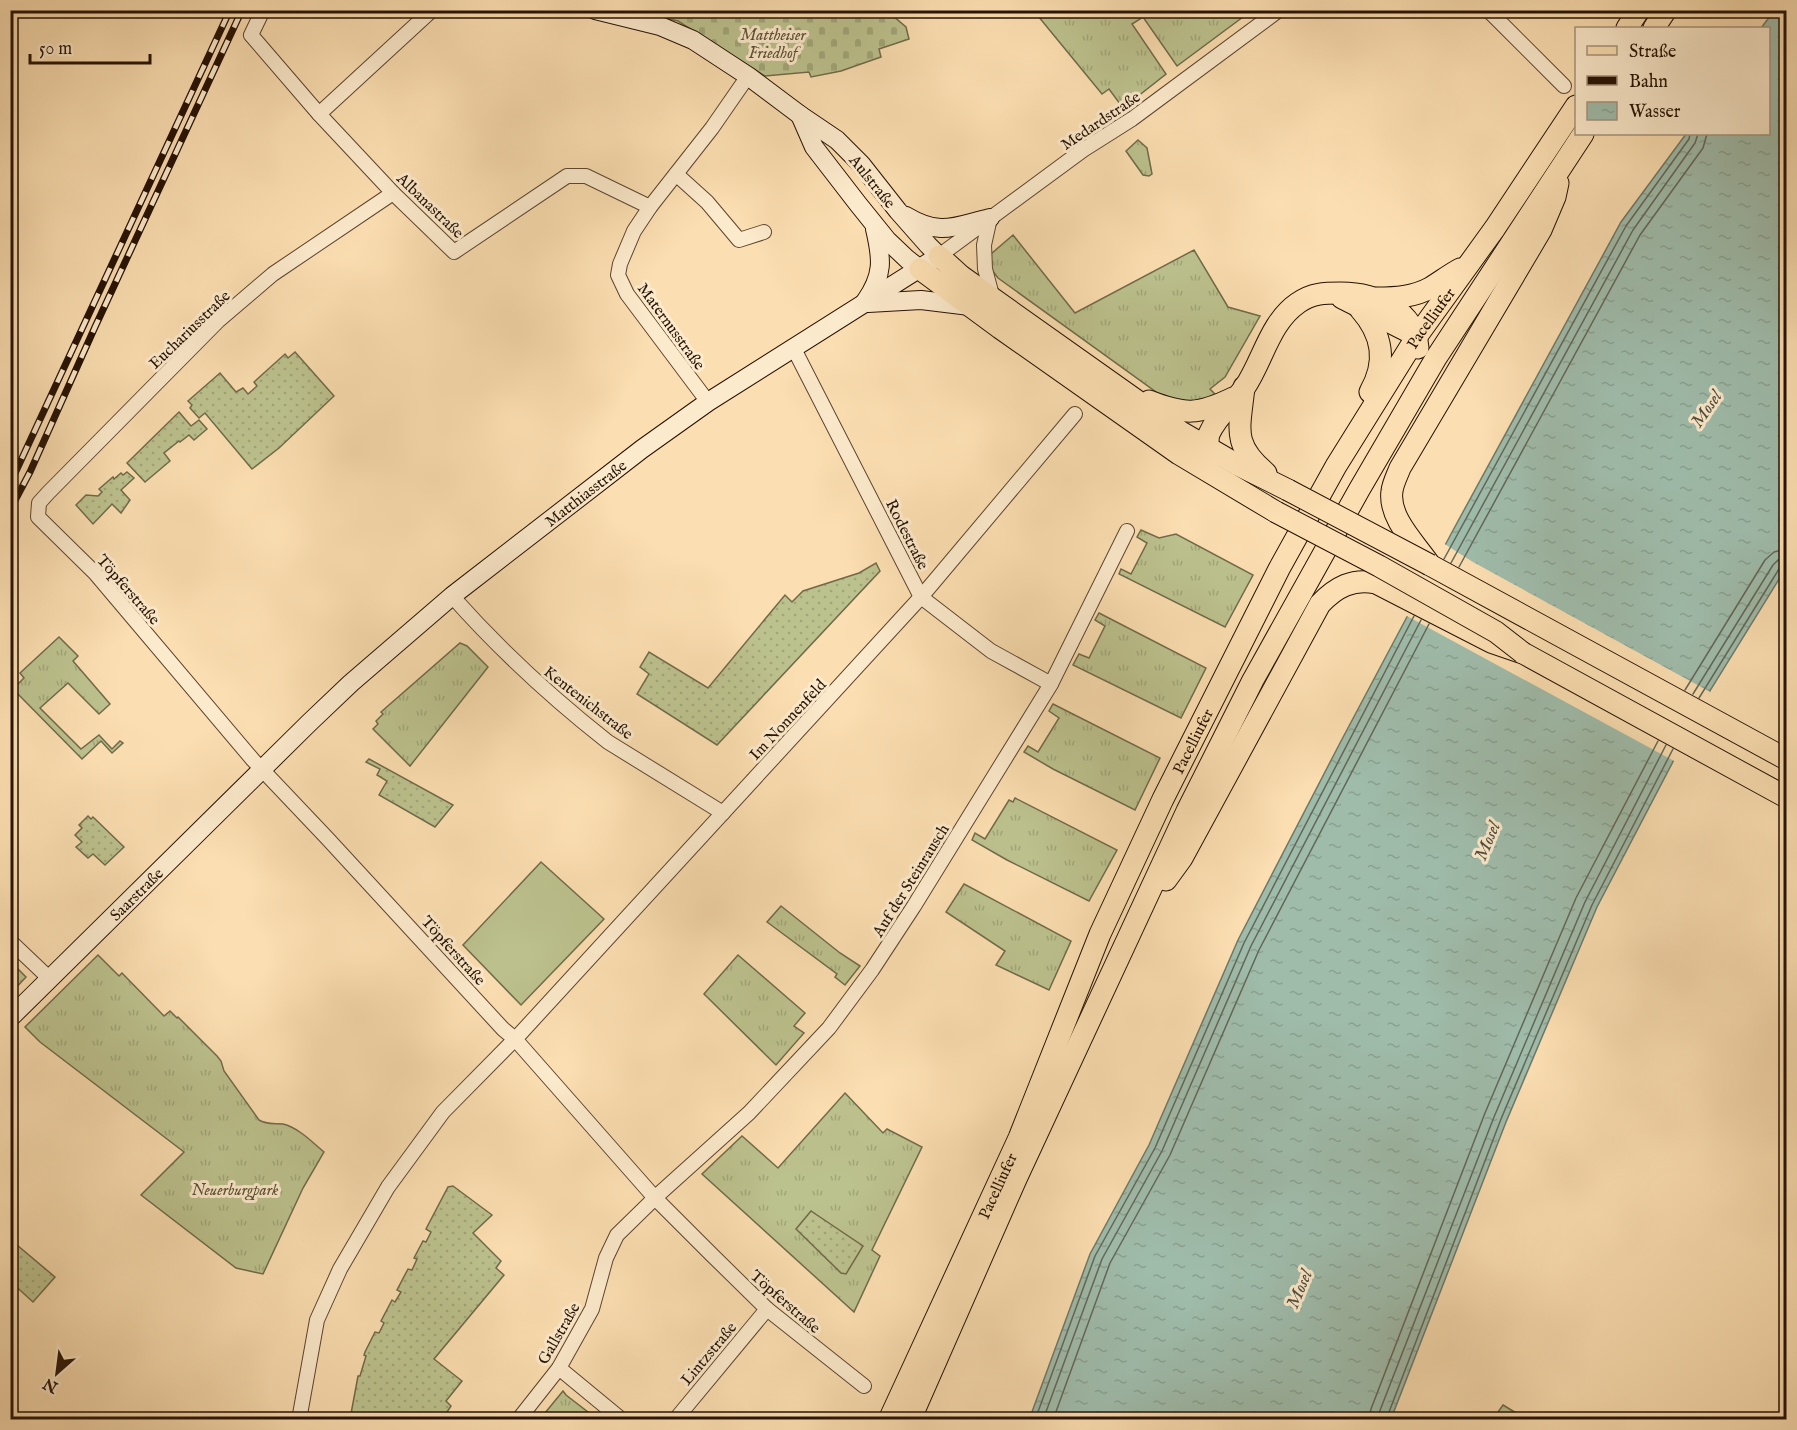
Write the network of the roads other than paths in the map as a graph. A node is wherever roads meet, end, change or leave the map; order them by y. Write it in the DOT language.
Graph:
graph roads {
  1 [pos="263,10"];
  2 [pos="432,10"];
  3 [pos="595,10"];
  4 [pos="1279,10"];
  5 [pos="1488,10"];
  6 [pos="1639,10"];
  7 [pos="1666,10"];
  8 [pos="1629,27"];
  9 [pos="1655,27"];
  10 [pos="748,76"];
  11 [pos="1564,86"];
  12 [pos="1575,108"];
  13 [pos="319,114"];
  14 [pos="800,115"];
  15 [pos="1582,135"];
  16 [pos="1560,168"];
  17 [pos="676,174"];
  18 [pos="393,193"];
  19 [pos="650,207"];
  20 [pos="898,211"];
  21 [pos="990,218"];
  22 [pos="874,224"];
  23 [pos="764,232"];
  24 [pos="939,256"];
  25 [pos="1468,265"];
  26 [pos="920,269"];
  27 [pos="993,299"];
  28 [pos="1367,302"];
  29 [pos="864,303"];
  30 [pos="970,306"];
  31 [pos="1454,328"];
  32 [pos="1417,336"];
  33 [pos="794,348"];
  34 [pos="1421,383"];
  35 [pos="1123,391"];
  36 [pos="1240,399"];
  37 [pos="708,402"];
  38 [pos="1075,414"];
  39 [pos="1360,426"];
  40 [pos="1209,449"];
  41 [pos="1179,454"];
  42 [pos="1220,479"];
  43 [pos="1288,490"];
  44 [pos="38,517"];
  45 [pos="1127,531"];
  46 [pos="1430,565"];
  47 [pos="452,596"];
  48 [pos="921,597"];
  49 [pos="1523,652"];
  50 [pos="1050,684"];
  51 [pos="1786,759"];
  52 [pos="262,769"];
  53 [pos="1786,797"];
  54 [pos="723,813"];
  55 [pos="1142,911"];
  56 [pos="10,941"];
  57 [pos="50,979"];
  58 [pos="10,1018"];
  59 [pos="515,1039"];
  60 [pos="655,1198"];
  61 [pos="767,1309"];
  62 [pos="559,1368"];
  63 [pos="864,1386"];
  64 [pos="298,1419"];
  65 [pos="518,1419"];
  66 [pos="622,1419"];
  67 [pos="675,1419"];
  68 [pos="890,1419"];
  69 [pos="910,1419"];
  1 -- 13 [label="street, Albanastraße"];
  2 -- 13 [label="street"];
  3 -- 10 [label="main road, Aulstraße"];
  4 -- 21 [label="street, Medardstraße"];
  5 -- 11 [label="street"];
  6 -- 8 [label="main road"];
  7 -- 9 [label="main road"];
  10 -- 14 [label="main road, Aulstraße"];
  10 -- 17 [label="street, Maternusstraße"];
  12 -- 25 [label="main road, Pacelliufer"];
  13 -- 18 [label="street, Albanastraße"];
  14 -- 20 [label="main road, Aulstraße"];
  14 -- 22 [label="main road, Aulstraße"];
  15 -- 16 [label="main road, Pacelliufer"];
  16 -- 31 [label="main road, Pacelliufer"];
  16 -- 46 [label="main road"];
  17 -- 19 [label="street, Maternusstraße"];
  17 -- 23 [label="street"];
  18 -- 19 [label="street, Albanastraße"];
  18 -- 44 [label="street, Euchariusstraße"];
  19 -- 37 [label="street, Maternusstraße"];
  20 -- 21 [label="main road"];
  20 -- 24 [label="main road, Aulstraße"];
  21 -- 24 [label="street, Medardstraße"];
  21 -- 27 [label="street"];
  22 -- 26 [label="main road, Aulstraße"];
  22 -- 29 [label="main road"];
  24 -- 26 [label="main road, Matthiasstraße"];
  24 -- 27 [label="main road"];
  25 -- 28 [label="main road"];
  25 -- 32 [label="main road, Pacelliufer"];
  26 -- 29 [label="main road, Matthiasstraße"];
  26 -- 30 [label="main road"];
  27 -- 35 [label="main road"];
  28 -- 32 [label="main road"];
  28 -- 36 [label="main road"];
  28 -- 39 [label="main road"];
  29 -- 30 [label="main road"];
  29 -- 33 [label="main road, Matthiasstraße"];
  30 -- 41 [label="main road"];
  31 -- 32 [label="main road"];
  31 -- 34 [label="main road, Pacelliufer"];
  32 -- 34 [label="main road"];
  32 -- 39 [label="main road, Pacelliufer"];
  33 -- 37 [label="main road, Matthiasstraße"];
  33 -- 48 [label="street, Rodestraße"];
  34 -- 55 [label="main road, Pacelliufer"];
  35 -- 36 [label="main road"];
  35 -- 40 [label="main road"];
  36 -- 40 [label="main road"];
  36 -- 43 [label="main road"];
  37 -- 47 [label="main road, Matthiasstraße"];
  38 -- 48 [label="street, Im Nonnenfeld"];
  39 -- 68 [label="main road, Pacelliufer"];
  40 -- 41 [label="main road"];
  40 -- 42 [label="main road"];
  40 -- 43 [label="main road"];
  41 -- 42 [label="main road"];
  42 -- 49 [label="main road, bridge"];
  43 -- 46 [label="main road, bridge"];
  44 -- 52 [label="street, Töpferstraße"];
  45 -- 50 [label="street, Auf der Steinrausch"];
  46 -- 51 [label="main road"];
  47 -- 52 [label="main road, Matthiasstraße"];
  47 -- 54 [label="street, Kentenichstraße"];
  48 -- 50 [label="street, Rodestraße"];
  48 -- 54 [label="street, Im Nonnenfeld"];
  49 -- 53 [label="main road"];
  49 -- 55 [label="main road, bridge"];
  50 -- 60 [label="street, Auf der Steinrausch"];
  52 -- 57 [label="main road, Saarstraße"];
  52 -- 59 [label="street, Töpferstraße"];
  54 -- 59 [label="street, Im Nonnenfeld"];
  55 -- 69 [label="main road, Pacelliufer"];
  56 -- 57 [label="street"];
  57 -- 58 [label="main road, Saarstraße"];
  59 -- 60 [label="street, Töpferstraße"];
  59 -- 64 [label="street, Im Nonnenfeld"];
  60 -- 61 [label="street, Töpferstraße"];
  60 -- 62 [label="street, Gallstraße"];
  61 -- 63 [label="street, Töpferstraße"];
  61 -- 67 [label="street, Lintzstraße"];
  62 -- 65 [label="street, Gallstraße"];
  62 -- 66 [label="street"];
}
